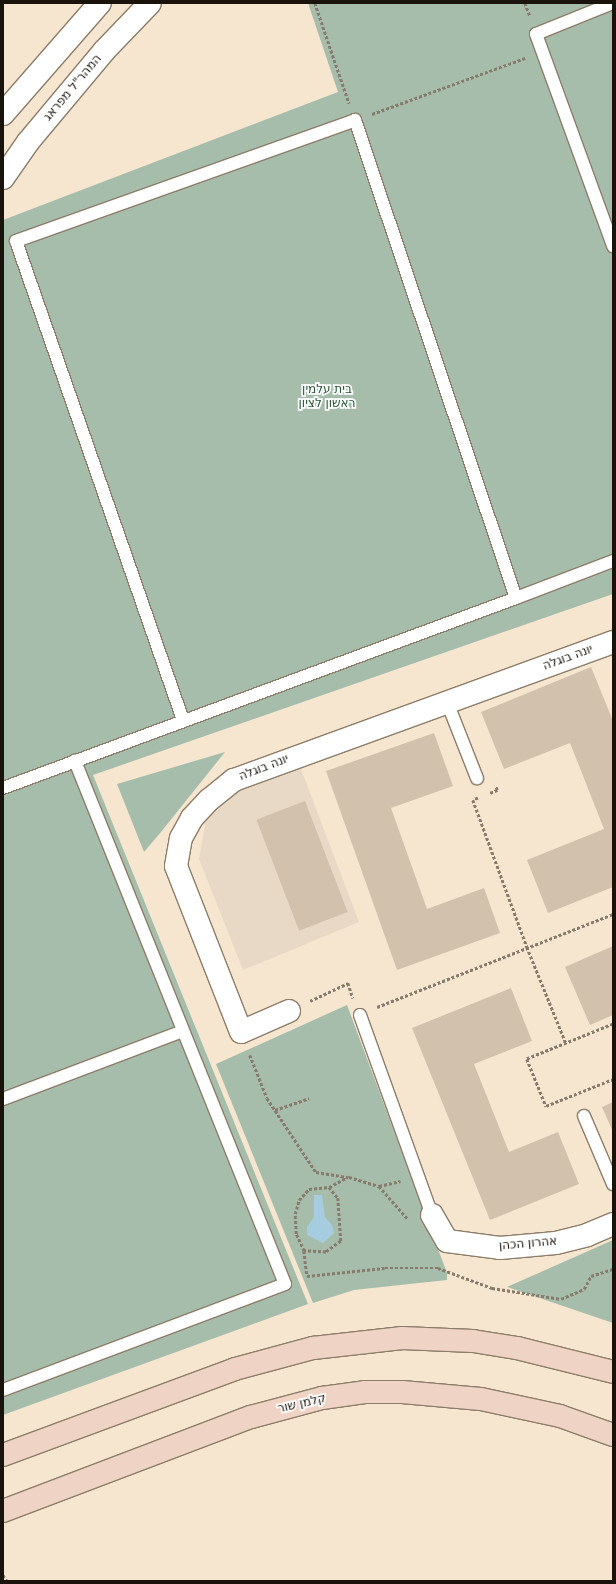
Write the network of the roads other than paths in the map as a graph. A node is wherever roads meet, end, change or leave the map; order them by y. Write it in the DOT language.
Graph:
graph roads {
  1 [pos="100,3"];
  2 [pos="150,3"];
  3 [pos="613,3"];
  4 [pos="3,114"];
  5 [pos="3,178"];
  6 [pos="613,246"];
  7 [pos="613,561"];
  8 [pos="516,598"];
  9 [pos="613,642"];
  10 [pos="447,702"];
  11 [pos="183,720"];
  12 [pos="75,761"];
  13 [pos="477,778"];
  14 [pos="3,788"];
  15 [pos="289,1011"];
  16 [pos="360,1015"];
  17 [pos="183,1031"];
  18 [pos="3,1099"];
  19 [pos="584,1116"];
  20 [pos="613,1184"];
  21 [pos="432,1215"];
  22 [pos="613,1224"];
  23 [pos="613,1372"];
  24 [pos="3,1390"];
  25 [pos="613,1435"];
  26 [pos="3,1455"];
  27 [pos="3,1511"];
  1 -- 4 [label="street"];
  2 -- 5 [label="street, המהר\"ל מפראג"];
  3 -- 6 [label="lane"];
  7 -- 8 [label="lane"];
  8 -- 11 [label="lane"];
  8 -- 11 [label="lane"];
  9 -- 10 [label="street, יונה בוגלה"];
  10 -- 13 [label="lane"];
  10 -- 15 [label="street, יונה בוגלה"];
  11 -- 12 [label="lane"];
  12 -- 14 [label="lane"];
  12 -- 17 [label="lane"];
  16 -- 21 [label="lane"];
  17 -- 18 [label="lane"];
  17 -- 24 [label="lane"];
  19 -- 20 [label="lane"];
  21 -- 22 [label="street, אהרון הכהן"];
  23 -- 26 [label="main road"];
  25 -- 27 [label="main road, קלמן שור"];
}
